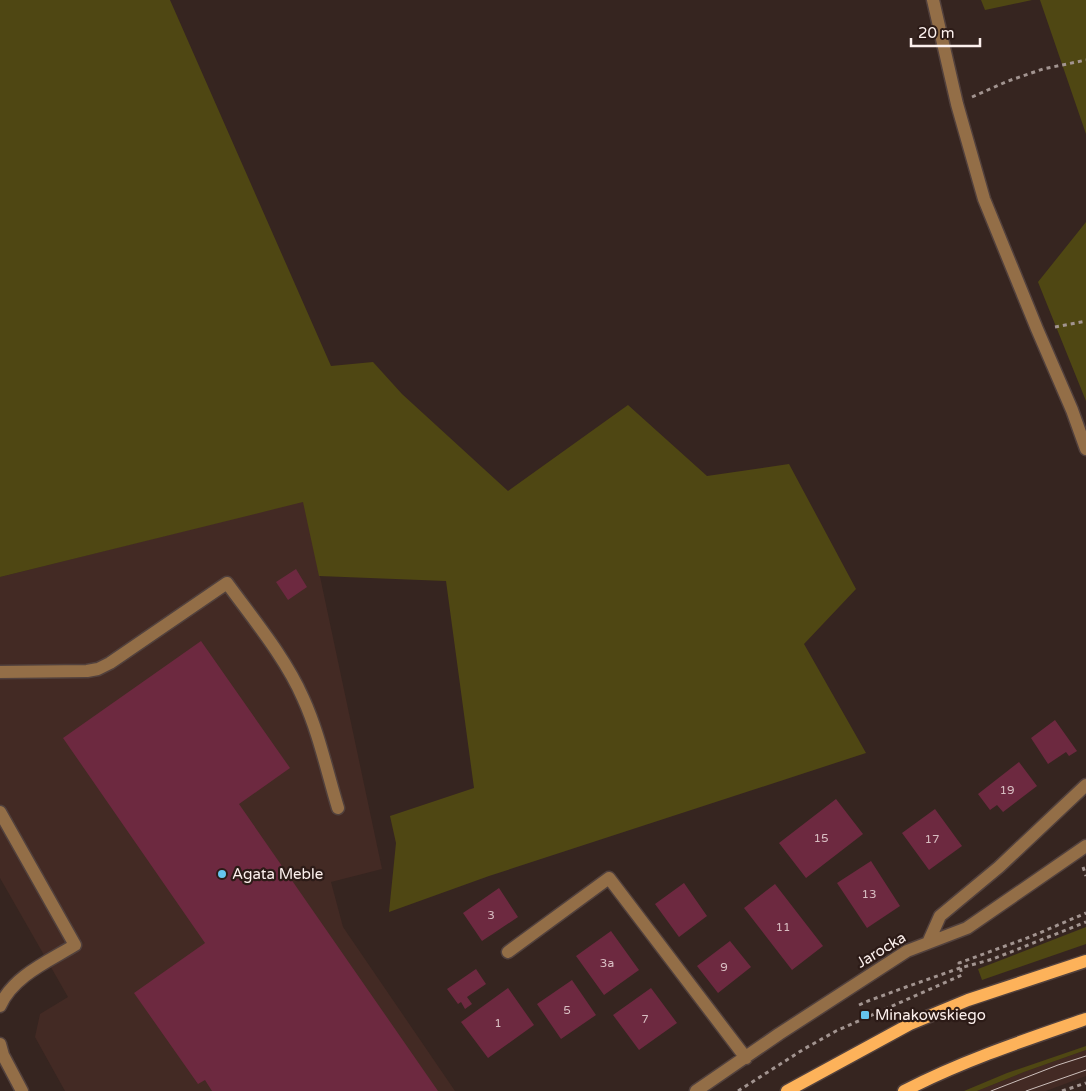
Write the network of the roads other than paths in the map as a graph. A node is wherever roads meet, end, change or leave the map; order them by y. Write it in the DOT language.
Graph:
graph roads {
  1 [pos="933,0"];
  2 [pos="1086,449"];
  3 [pos="0,672"];
  4 [pos="1086,785"];
  5 [pos="338,808"];
  6 [pos="0,812"];
  7 [pos="1086,846"];
  8 [pos="928,943"];
  9 [pos="508,952"];
  10 [pos="1086,961"];
  11 [pos="0,1006"];
  12 [pos="1086,1018"];
  13 [pos="0,1044"];
  14 [pos="746,1058"];
  15 [pos="22,1091"];
  16 [pos="696,1091"];
  17 [pos="787,1091"];
  18 [pos="904,1091"];
  1 -- 2 [label="street"];
  3 -- 5 [label="street"];
  4 -- 8 [label="street"];
  6 -- 11 [label="street"];
  7 -- 8 [label="street, Jarocka"];
  8 -- 14 [label="street, Jarocka"];
  9 -- 14 [label="street"];
  10 -- 17 [label="main road"];
  12 -- 18 [label="main road"];
  13 -- 15 [label="street"];
  14 -- 16 [label="street, Jarocka"];
}
